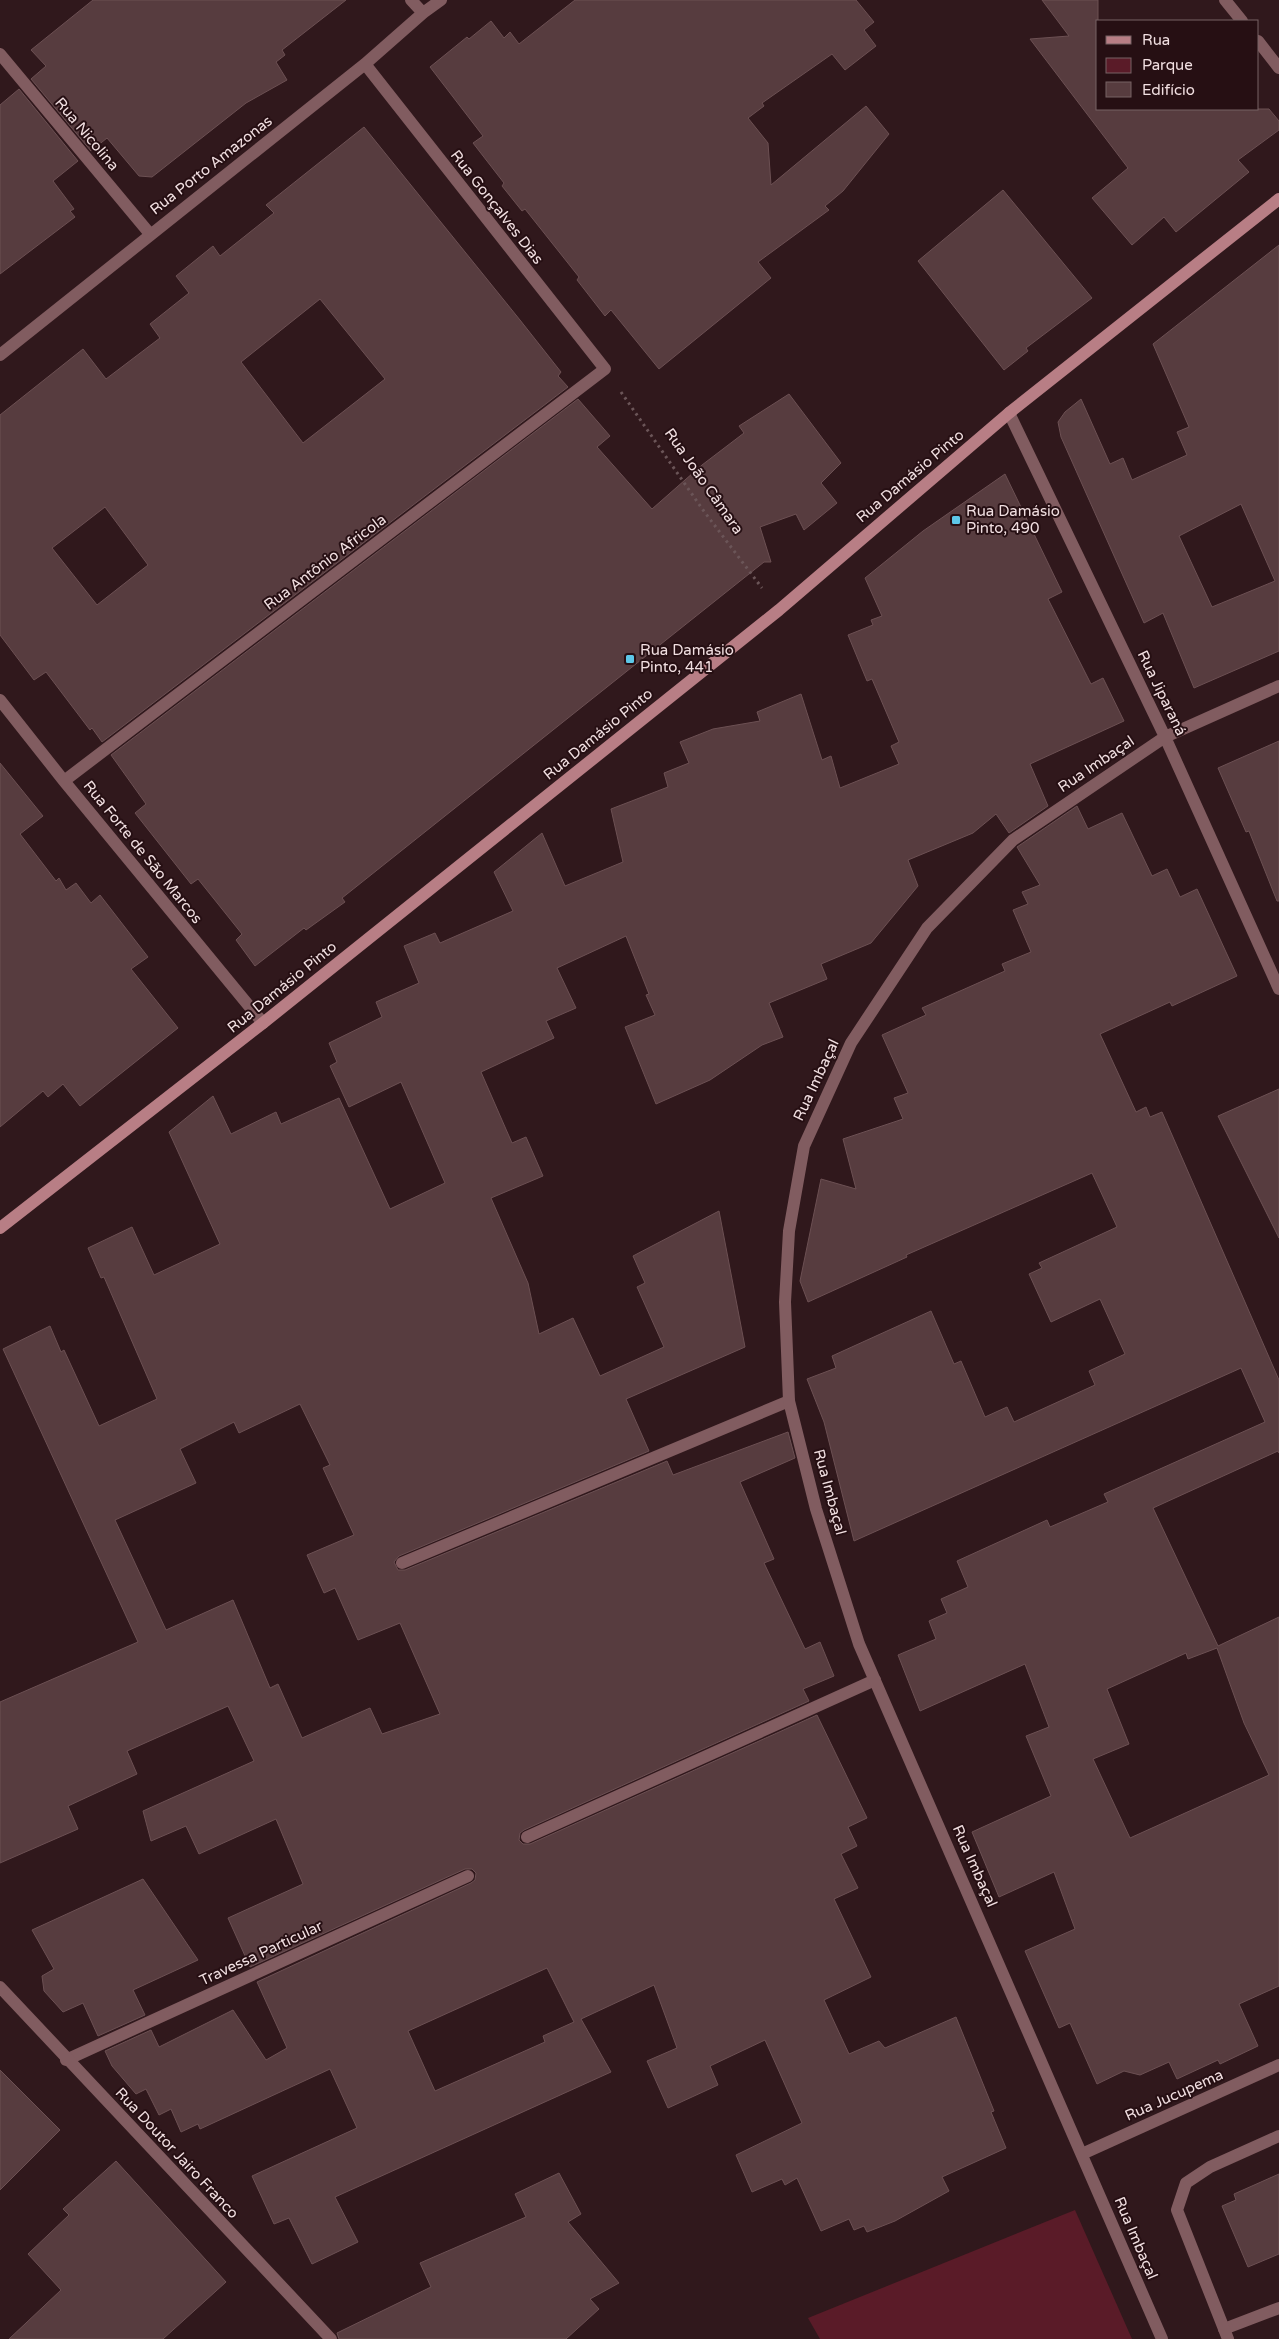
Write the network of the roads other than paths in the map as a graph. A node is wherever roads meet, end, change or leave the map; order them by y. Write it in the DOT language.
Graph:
graph roads {
  1 [pos="411,0"];
  2 [pos="441,0"];
  3 [pos="1225,0"];
  4 [pos="422,13"];
  5 [pos="1241,20"];
  6 [pos="1259,42"];
  7 [pos="0,54"];
  8 [pos="365,64"];
  9 [pos="1279,68"];
  10 [pos="1279,199"];
  11 [pos="150,234"];
  12 [pos="0,355"];
  13 [pos="605,369"];
  14 [pos="1009,413"];
  15 [pos="1279,686"];
  16 [pos="0,700"];
  17 [pos="1165,737"];
  18 [pos="64,781"];
  19 [pos="1279,989"];
  20 [pos="263,1023"];
  21 [pos="0,1228"];
  22 [pos="789,1401"];
  23 [pos="402,1563"];
  24 [pos="876,1680"];
  25 [pos="527,1837"];
  26 [pos="468,1876"];
  27 [pos="0,1987"];
  28 [pos="66,2060"];
  29 [pos="1279,2065"];
  30 [pos="1279,2136"];
  31 [pos="1082,2154"];
  32 [pos="1279,2308"];
  33 [pos="1226,2334"];
  34 [pos="331,2339"];
  35 [pos="1162,2339"];
  1 -- 4 [label="street"];
  2 -- 4 [label="street, Rua Porto Amazonas"];
  3 -- 5 [label="street"];
  4 -- 8 [label="street, Rua Porto Amazonas"];
  6 -- 9 [label="street"];
  7 -- 11 [label="street, Rua Nicolina"];
  8 -- 11 [label="street, Rua Porto Amazonas"];
  8 -- 13 [label="street, Rua Gonçalves Dias"];
  10 -- 14 [label="street, Rua Damásio Pinto"];
  11 -- 12 [label="street, Rua Porto Amazonas"];
  13 -- 18 [label="street, Rua Antônio Africola"];
  14 -- 17 [label="street, Rua Jiparaná"];
  14 -- 20 [label="street, Rua Damásio Pinto"];
  15 -- 17 [label="street, Rua Imbaçal"];
  16 -- 18 [label="street, Rua Forte de São Marcos"];
  17 -- 19 [label="street, Rua Jiparaná"];
  17 -- 22 [label="street, Rua Imbaçal"];
  18 -- 20 [label="street, Rua Forte de São Marcos"];
  20 -- 21 [label="street, Rua Damásio Pinto"];
  22 -- 23 [label="street"];
  22 -- 24 [label="street, Rua Imbaçal"];
  24 -- 25 [label="street"];
  24 -- 31 [label="street, Rua Imbaçal"];
  26 -- 28 [label="street, Travessa Particular"];
  27 -- 28 [label="street, Rua Doutor Jairo Franco"];
  28 -- 34 [label="street, Rua Doutor Jairo Franco"];
  29 -- 31 [label="street, Rua Jucupema"];
  30 -- 33 [label="street"];
  31 -- 35 [label="street, Rua Imbaçal"];
  32 -- 33 [label="street"];
}
